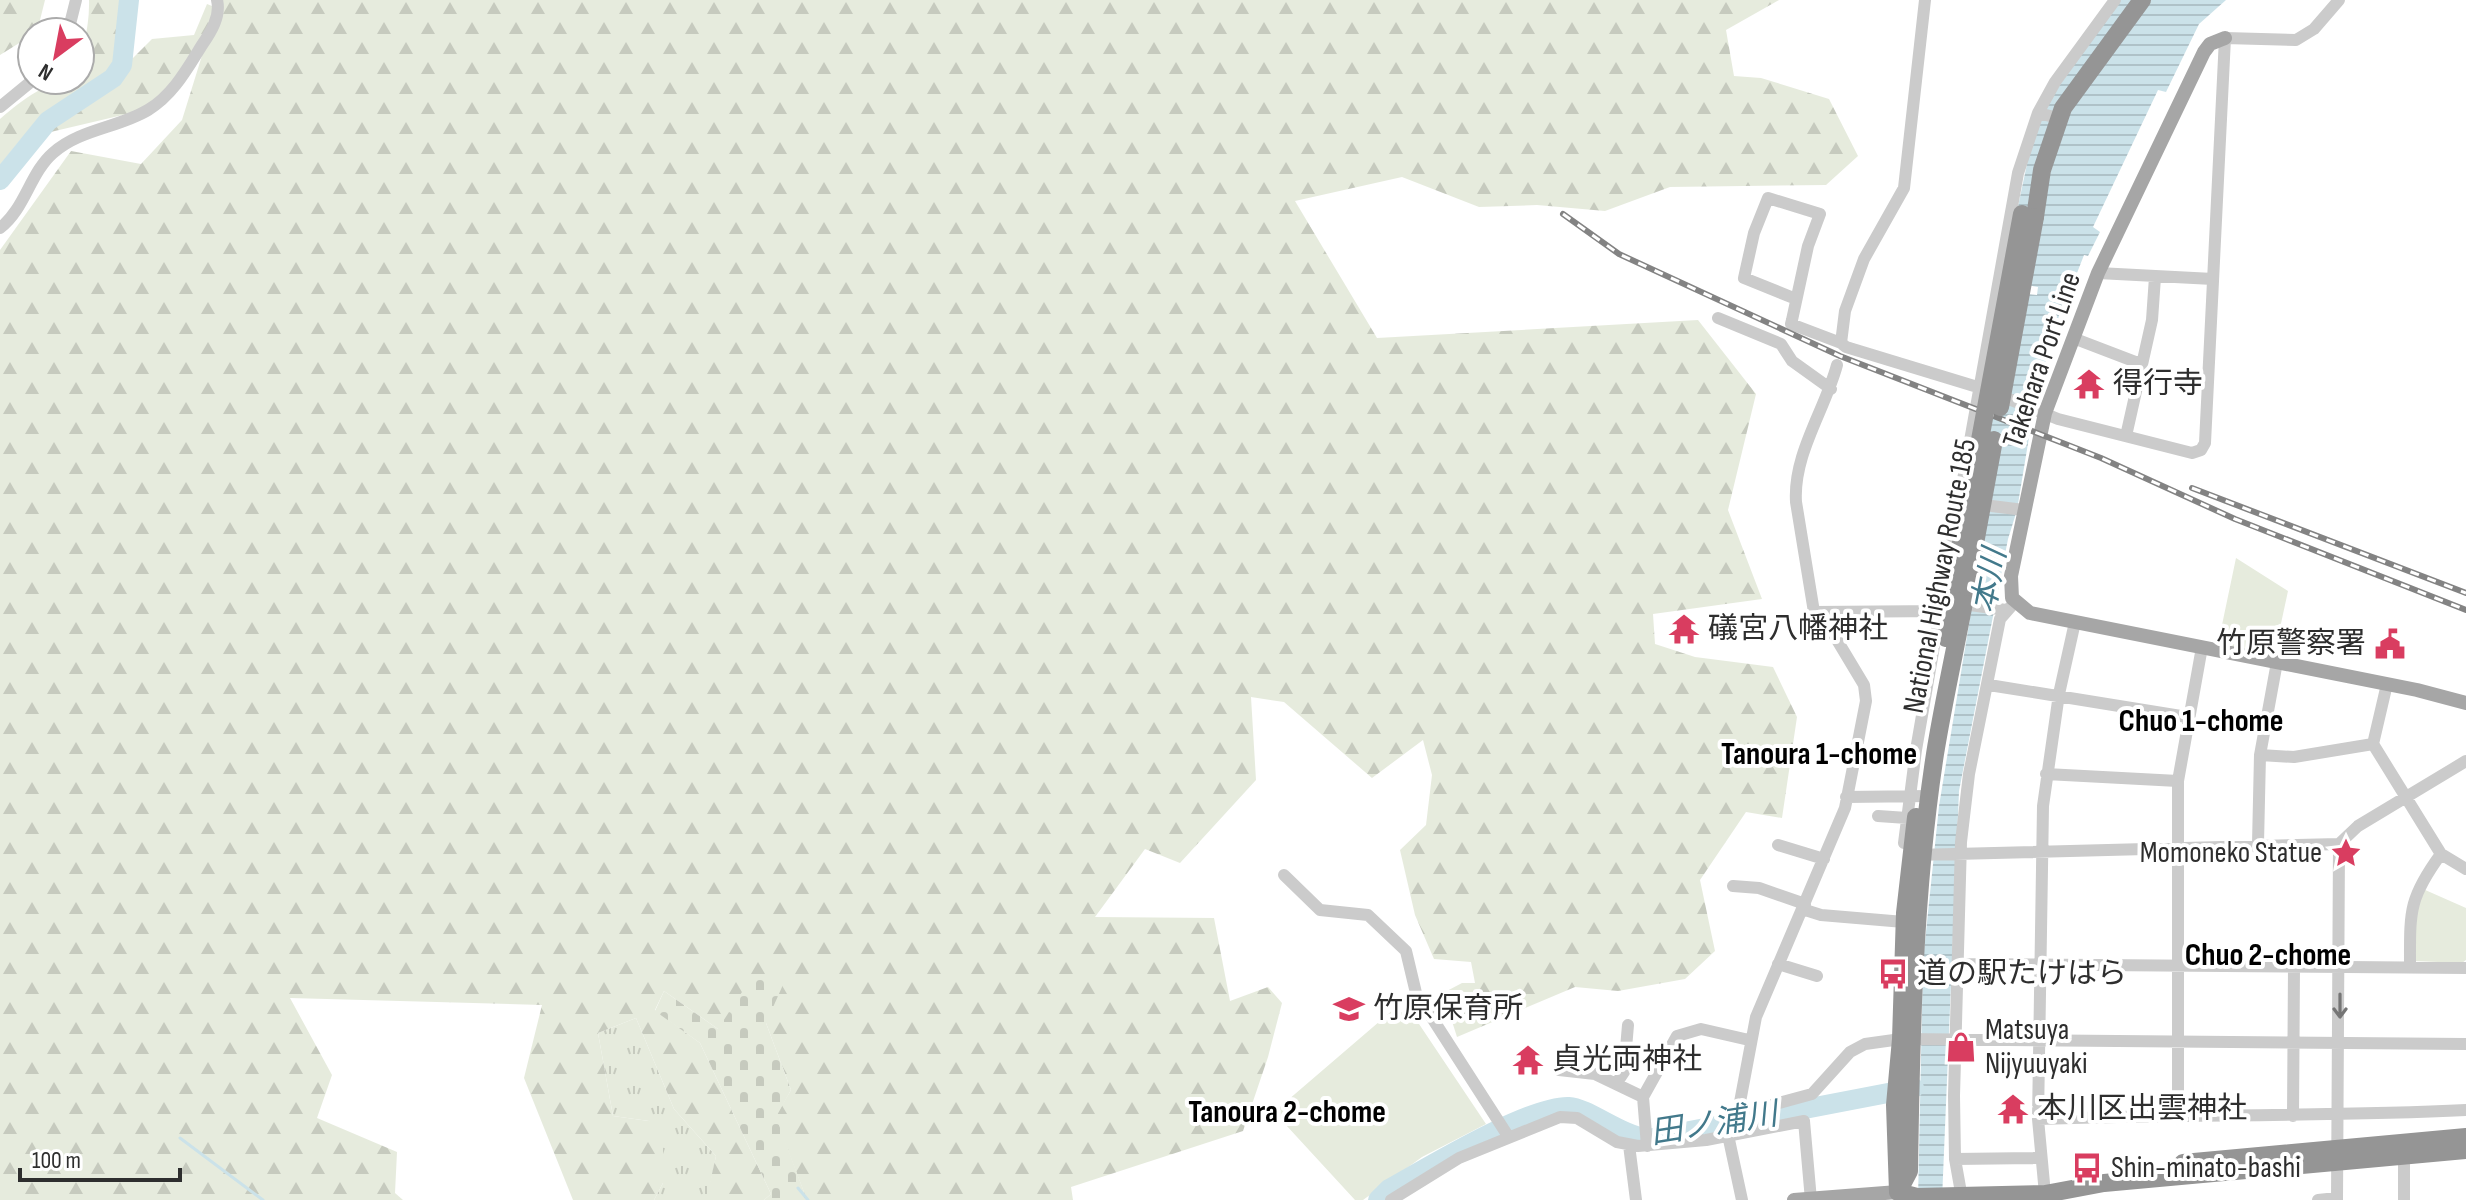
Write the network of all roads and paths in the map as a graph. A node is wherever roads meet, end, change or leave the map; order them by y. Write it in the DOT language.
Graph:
graph roads {
  1 [pos="217,0"];
  2 [pos="1925,0"];
  3 [pos="2115,0"];
  4 [pos="2127,0"];
  5 [pos="2142,0"];
  6 [pos="2339,0"];
  7 [pos="2225,38"];
  8 [pos="16,94"];
  9 [pos="0,107"];
  10 [pos="2046,115"];
  11 [pos="0,228"];
  12 [pos="2098,273"];
  13 [pos="2155,277"];
  14 [pos="2213,279"];
  15 [pos="1796,299"];
  16 [pos="1718,318"];
  17 [pos="2073,338"];
  18 [pos="1841,343"];
  19 [pos="2141,364"];
  20 [pos="1837,365"];
  21 [pos="1981,388"];
  22 [pos="1831,389"];
  23 [pos="2040,410"];
  24 [pos="2126,436"];
  25 [pos="1961,502"];
  26 [pos="2021,510"];
  27 [pos="1963,592"];
  28 [pos="2006,607"];
  29 [pos="1944,611"];
  30 [pos="1814,612"];
  31 [pos="2075,622"];
  32 [pos="2202,647"];
  33 [pos="2277,662"];
  34 [pos="2387,684"];
  35 [pos="1989,685"];
  36 [pos="2059,694"];
  37 [pos="2466,703"];
  38 [pos="2187,717"];
  39 [pos="2373,744"];
  40 [pos="2260,755"];
  41 [pos="2466,761"];
  42 [pos="2046,774"];
  43 [pos="2178,781"];
  44 [pos="1920,796"];
  45 [pos="1846,797"];
  46 [pos="2407,797"];
  47 [pos="1878,816"];
  48 [pos="1907,818"];
  49 [pos="2258,844"];
  50 [pos="2339,844"];
  51 [pos="1778,845"];
  52 [pos="2177,847"];
  53 [pos="1918,852"];
  54 [pos="2043,852"];
  55 [pos="2441,854"];
  56 [pos="1959,856"];
  57 [pos="1824,859"];
  58 [pos="2466,869"];
  59 [pos="1284,875"];
  60 [pos="1733,886"];
  61 [pos="1803,906"];
  62 [pos="1904,922"];
  63 [pos="1778,964"];
  64 [pos="1958,964"];
  65 [pos="2178,965"];
  66 [pos="2041,966"];
  67 [pos="2294,967"];
  68 [pos="2340,967"];
  69 [pos="2410,967"];
  70 [pos="2466,968"];
  71 [pos="1817,976"];
  72 [pos="1628,1025"];
  73 [pos="1912,1039"];
  74 [pos="1749,1040"];
  75 [pos="1951,1040"];
  76 [pos="2041,1041"];
  77 [pos="2178,1042"];
  78 [pos="2340,1043"];
  79 [pos="2294,1044"];
  80 [pos="2466,1044"];
  81 [pos="1559,1070"];
  82 [pos="1616,1084"];
  83 [pos="1643,1097"];
  84 [pos="2466,1110"];
  85 [pos="2178,1115"];
  86 [pos="2339,1115"];
  87 [pos="2293,1116"];
  88 [pos="2038,1119"];
  89 [pos="1733,1127"];
  90 [pos="1504,1131"];
  91 [pos="2466,1137"];
  92 [pos="1629,1145"];
  93 [pos="1647,1146"];
  94 [pos="2466,1150"];
  95 [pos="2337,1156"];
  96 [pos="2404,1156"];
  97 [pos="2041,1158"];
  98 [pos="1955,1159"];
  99 [pos="2044,1188"];
  100 [pos="1907,1194"];
  101 [pos="1957,1194"];
  102 [pos="1811,1199"];
  103 [pos="2337,1199"];
  104 [pos="1391,1200"];
  105 [pos="1636,1200"];
  106 [pos="1742,1200"];
  107 [pos="1794,1200"];
  108 [pos="2318,1200"];
  109 [pos="2404,1200"];
  1 -- 11 [label="street"];
  2 -- 18 [label="street"];
  3 -- 10 [label="street"];
  4 -- 10 [label="highway, National Highway Route 185"];
  5 -- 10 [label="highway, National Highway Route 185"];
  6 -- 7 [label="street"];
  7 -- 12 [label="main road, Takehara Port Line"];
  7 -- 14 [label="street"];
  8 -- 9 [label="street"];
  10 -- 21 [label="street"];
  10 -- 27 [label="highway, National Highway Route 185, bridge"];
  12 -- 13 [label="street"];
  12 -- 17 [label="main road, Takehara Port Line"];
  13 -- 14 [label="street"];
  13 -- 19 [label="street"];
  14 -- 24 [label="street"];
  15 -- 15 [label="street"];
  15 -- 18 [label="street"];
  16 -- 22 [label="street"];
  17 -- 19 [label="street"];
  17 -- 23 [label="main road, Takehara Port Line"];
  18 -- 21 [label="street"];
  19 -- 24 [label="street"];
  20 -- 22 [label="street"];
  21 -- 23 [label="street, bridge"];
  21 -- 25 [label="street"];
  22 -- 30 [label="street"];
  23 -- 24 [label="street"];
  23 -- 26 [label="main road, Takehara Port Line"];
  25 -- 26 [label="street, bridge"];
  25 -- 29 [label="street"];
  26 -- 28 [label="main road, Takehara Port Line"];
  27 -- 28 [label="street"];
  27 -- 29 [label="highway, National Highway Route 185"];
  27 -- 44 [label="highway, National Highway Route 185"];
  28 -- 31 [label="main road"];
  28 -- 35 [label="street"];
  29 -- 30 [label="street"];
  29 -- 44 [label="highway, National Highway Route 185"];
  30 -- 45 [label="street"];
  31 -- 32 [label="main road"];
  31 -- 36 [label="street"];
  32 -- 33 [label="main road"];
  32 -- 38 [label="street"];
  33 -- 34 [label="main road"];
  33 -- 40 [label="street"];
  34 -- 37 [label="main road"];
  34 -- 39 [label="street"];
  35 -- 36 [label="street"];
  35 -- 56 [label="street"];
  36 -- 38 [label="street"];
  36 -- 42 [label="street"];
  38 -- 43 [label="street"];
  39 -- 40 [label="street"];
  39 -- 46 [label="street"];
  40 -- 49 [label="street"];
  41 -- 46 [label="street"];
  42 -- 43 [label="street"];
  42 -- 54 [label="street"];
  43 -- 52 [label="street"];
  44 -- 45 [label="street"];
  44 -- 48 [label="street"];
  44 -- 53 [label="highway, National Highway Route 185"];
  45 -- 57 [label="street"];
  46 -- 50 [label="street"];
  46 -- 55 [label="street"];
  47 -- 48 [label="street"];
  48 -- 53 [label="street"];
  49 -- 50 [label="street"];
  49 -- 52 [label="street"];
  50 -- 68 [label="street"];
  51 -- 57 [label="street"];
  52 -- 54 [label="street"];
  52 -- 65 [label="street"];
  53 -- 56 [label="street"];
  53 -- 62 [label="highway, National Highway Route 185"];
  53 -- 73 [label="highway, National Highway Route 185"];
  54 -- 56 [label="street"];
  54 -- 66 [label="street"];
  55 -- 58 [label="street"];
  55 -- 69 [label="street"];
  56 -- 64 [label="street"];
  57 -- 61 [label="street"];
  59 -- 90 [label="street"];
  60 -- 61 [label="street"];
  61 -- 62 [label="street"];
  61 -- 63 [label="street"];
  62 -- 73 [label="highway, National Highway Route 185"];
  63 -- 71 [label="street"];
  63 -- 74 [label="street"];
  64 -- 66 [label="street"];
  64 -- 75 [label="street"];
  65 -- 66 [label="street"];
  65 -- 67 [label="street"];
  65 -- 77 [label="street"];
  66 -- 76 [label="street"];
  67 -- 68 [label="street"];
  67 -- 79 [label="street"];
  68 -- 69 [label="street"];
  68 -- 78 [label="street, one-way"];
  69 -- 70 [label="street"];
  72 -- 82 [label="street"];
  73 -- 75 [label="street"];
  73 -- 89 [label="street"];
  73 -- 100 [label="highway, National Highway Route 185"];
  74 -- 83 [label="street"];
  74 -- 89 [label="street"];
  75 -- 76 [label="street"];
  75 -- 98 [label="street"];
  76 -- 77 [label="street"];
  76 -- 88 [label="street"];
  77 -- 79 [label="street"];
  77 -- 85 [label="street"];
  78 -- 79 [label="street"];
  78 -- 80 [label="street"];
  78 -- 86 [label="street"];
  79 -- 87 [label="street"];
  81 -- 82 [label="street"];
  82 -- 83 [label="street"];
  83 -- 93 [label="street"];
  84 -- 86 [label="street"];
  85 -- 87 [label="street"];
  85 -- 88 [label="street"];
  86 -- 87 [label="street"];
  86 -- 95 [label="street"];
  88 -- 97 [label="street"];
  89 -- 93 [label="street"];
  89 -- 102 [label="street"];
  89 -- 106 [label="street"];
  90 -- 92 [label="street"];
  90 -- 104 [label="street"];
  91 -- 95 [label="highway"];
  92 -- 93 [label="street"];
  92 -- 105 [label="street"];
  94 -- 96 [label="highway"];
  95 -- 96 [label="highway"];
  95 -- 99 [label="highway"];
  95 -- 103 [label="street"];
  96 -- 109 [label="street"];
  97 -- 98 [label="street"];
  97 -- 99 [label="street"];
  98 -- 101 [label="street"];
  99 -- 101 [label="highway"];
  100 -- 101 [label="highway"];
  100 -- 102 [label="main road"];
  102 -- 107 [label="main road"];
  103 -- 108 [label="street"];
}
